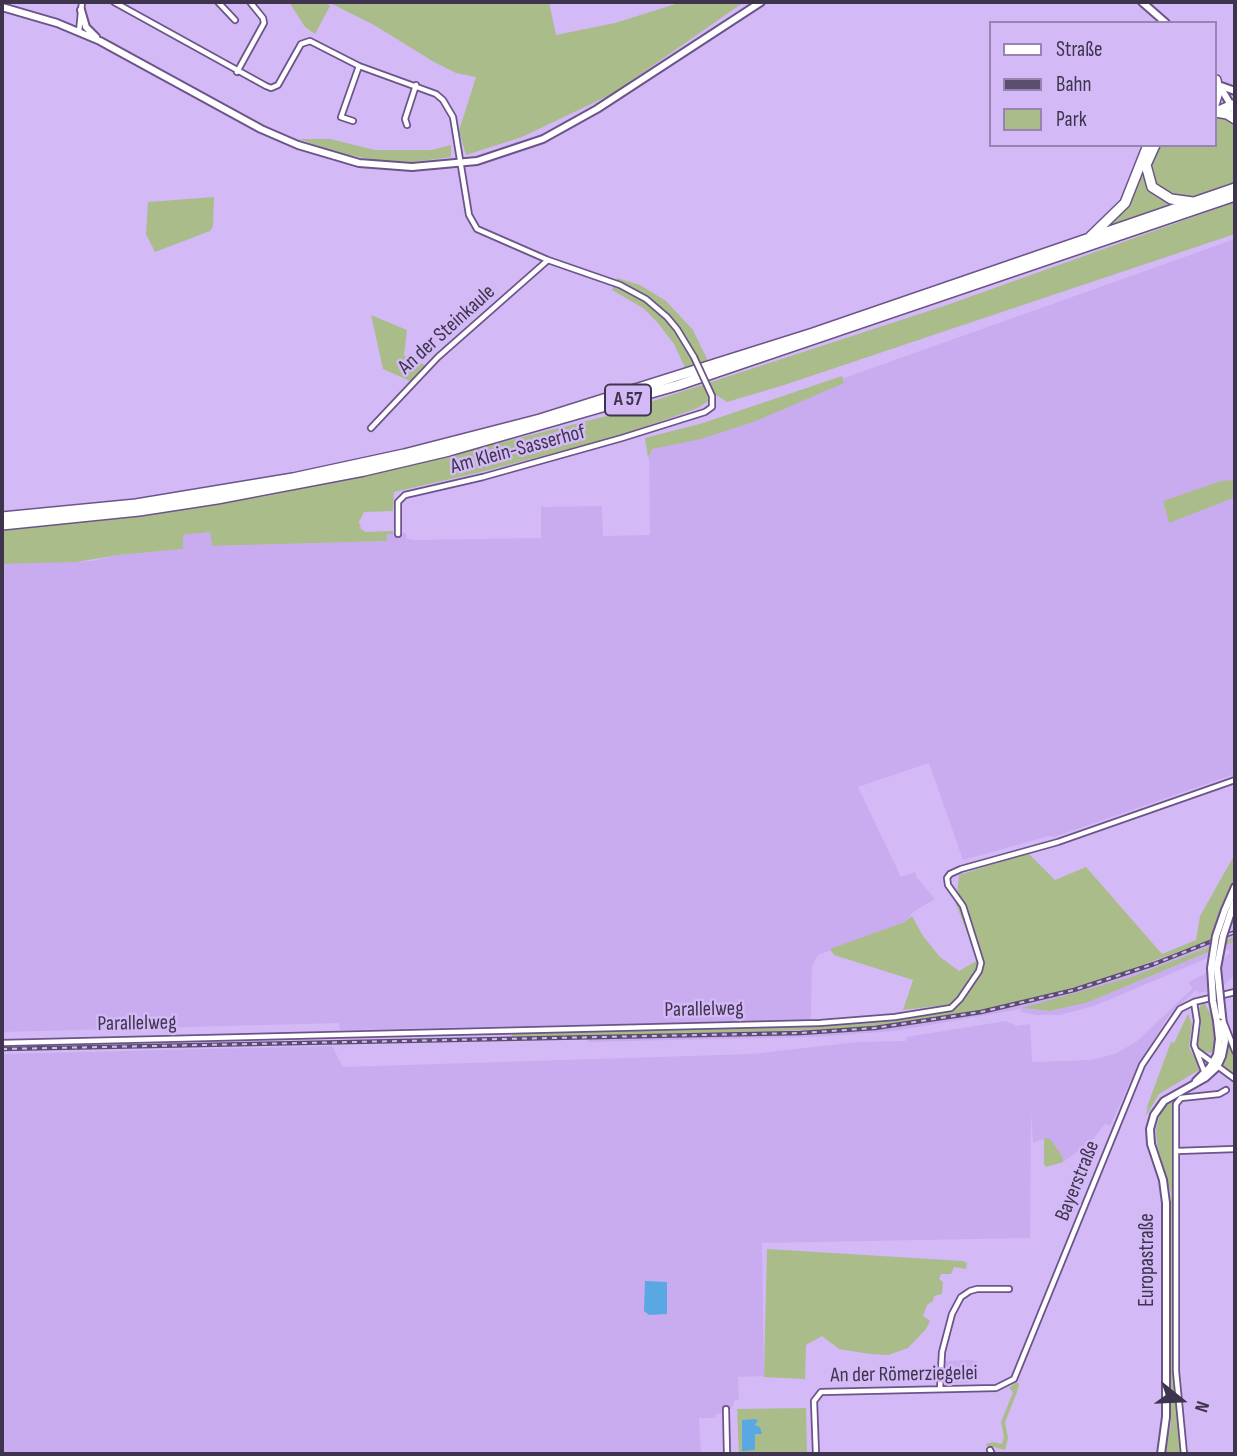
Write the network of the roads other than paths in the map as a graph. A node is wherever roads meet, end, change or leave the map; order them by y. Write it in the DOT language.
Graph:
graph roads {
  1 [pos="82,2"];
  2 [pos="114,2"];
  3 [pos="218,2"];
  4 [pos="250,2"];
  5 [pos="761,2"];
  6 [pos="1142,2"];
  7 [pos="125,4"];
  8 [pos="2,7"];
  9 [pos="81,10"];
  10 [pos="235,20"];
  11 [pos="1164,21"];
  12 [pos="79,32"];
  13 [pos="100,41"];
  14 [pos="359,66"];
  15 [pos="237,72"];
  16 [pos="1217,81"];
  17 [pos="416,85"];
  18 [pos="1235,91"];
  19 [pos="1216,103"];
  20 [pos="1233,103"];
  21 [pos="1216,109"];
  22 [pos="1216,109"];
  23 [pos="1235,119"];
  24 [pos="353,121"];
  25 [pos="407,125"];
  26 [pos="1147,147"];
  27 [pos="1154,147"];
  28 [pos="460,164"];
  29 [pos="1235,188"];
  30 [pos="1235,196"];
  31 [pos="1194,202"];
  32 [pos="1089,239"];
  33 [pos="548,260"];
  34 [pos="370,428"];
  35 [pos="2,517"];
  36 [pos="2,525"];
  37 [pos="398,534"];
  38 [pos="1235,780"];
  39 [pos="1235,887"];
  40 [pos="1235,902"];
  41 [pos="1228,911"];
  42 [pos="1235,992"];
  43 [pos="1194,1002"];
  44 [pos="1219,1019"];
  45 [pos="2,1043"];
  46 [pos="1195,1050"];
  47 [pos="1219,1050"];
  48 [pos="1235,1051"];
  49 [pos="1203,1055"];
  50 [pos="1215,1065"];
  51 [pos="1204,1073"];
  52 [pos="1235,1079"];
  53 [pos="1188,1086"];
  54 [pos="1226,1090"];
  55 [pos="1235,1149"];
  56 [pos="1177,1151"];
  57 [pos="1009,1289"];
  58 [pos="1009,1383"];
  59 [pos="940,1389"];
  60 [pos="726,1409"];
  61 [pos="727,1454"];
  62 [pos="816,1454"];
  63 [pos="1161,1454"];
  64 [pos="1184,1454"];
  1 -- 9 [label="street"];
  2 -- 7 [label="street"];
  3 -- 10 [label="street"];
  4 -- 15 [label="street"];
  5 -- 28 [label="main road"];
  6 -- 11 [label="main road"];
  7 -- 15 [label="street"];
  8 -- 12 [label="main road"];
  9 -- 12 [label="street"];
  9 -- 13 [label="main road"];
  12 -- 13 [label="main road"];
  13 -- 28 [label="main road"];
  14 -- 15 [label="street"];
  14 -- 17 [label="street"];
  14 -- 24 [label="street"];
  16 -- 18 [label="main road"];
  16 -- 19 [label="highway"];
  16 -- 20 [label="main road"];
  17 -- 25 [label="street"];
  17 -- 28 [label="street"];
  20 -- 21 [label="highway"];
  22 -- 23 [label="highway"];
  26 -- 32 [label="highway"];
  27 -- 31 [label="highway"];
  28 -- 33 [label="street, Am Klein-Sasserhof"];
  29 -- 31 [label="highway, A 57"];
  30 -- 36 [label="highway, A 57"];
  31 -- 32 [label="highway, A 57"];
  32 -- 35 [label="highway, A 57"];
  33 -- 34 [label="street, An der Steinkaule"];
  33 -- 37 [label="street, Am Klein-Sasserhof, bridge"];
  38 -- 45 [label="street, Parallelweg"];
  39 -- 41 [label="main road, Europastraße"];
  40 -- 41 [label="main road, Europastraße"];
  41 -- 44 [label="main road, Europastraße, bridge"];
  42 -- 43 [label="street"];
  43 -- 46 [label="street"];
  43 -- 58 [label="street, Bayerstraße"];
  44 -- 47 [label="main road, Europastraße"];
  44 -- 48 [label="street"];
  44 -- 50 [label="main road, Europastraße"];
  46 -- 49 [label="street"];
  46 -- 51 [label="street"];
  47 -- 49 [label="street"];
  47 -- 50 [label="main road, Europastraße"];
  49 -- 50 [label="street"];
  50 -- 51 [label="main road, Europastraße"];
  50 -- 52 [label="street"];
  50 -- 53 [label="main road, Europastraße"];
  51 -- 53 [label="main road, Europastraße"];
  53 -- 63 [label="main road, Europastraße"];
  54 -- 56 [label="street"];
  55 -- 56 [label="street"];
  56 -- 64 [label="street"];
  57 -- 59 [label="street"];
  58 -- 59 [label="street, An der Römerziegelei"];
  59 -- 62 [label="street, An der Römerziegelei"];
  60 -- 61 [label="street"];
}
